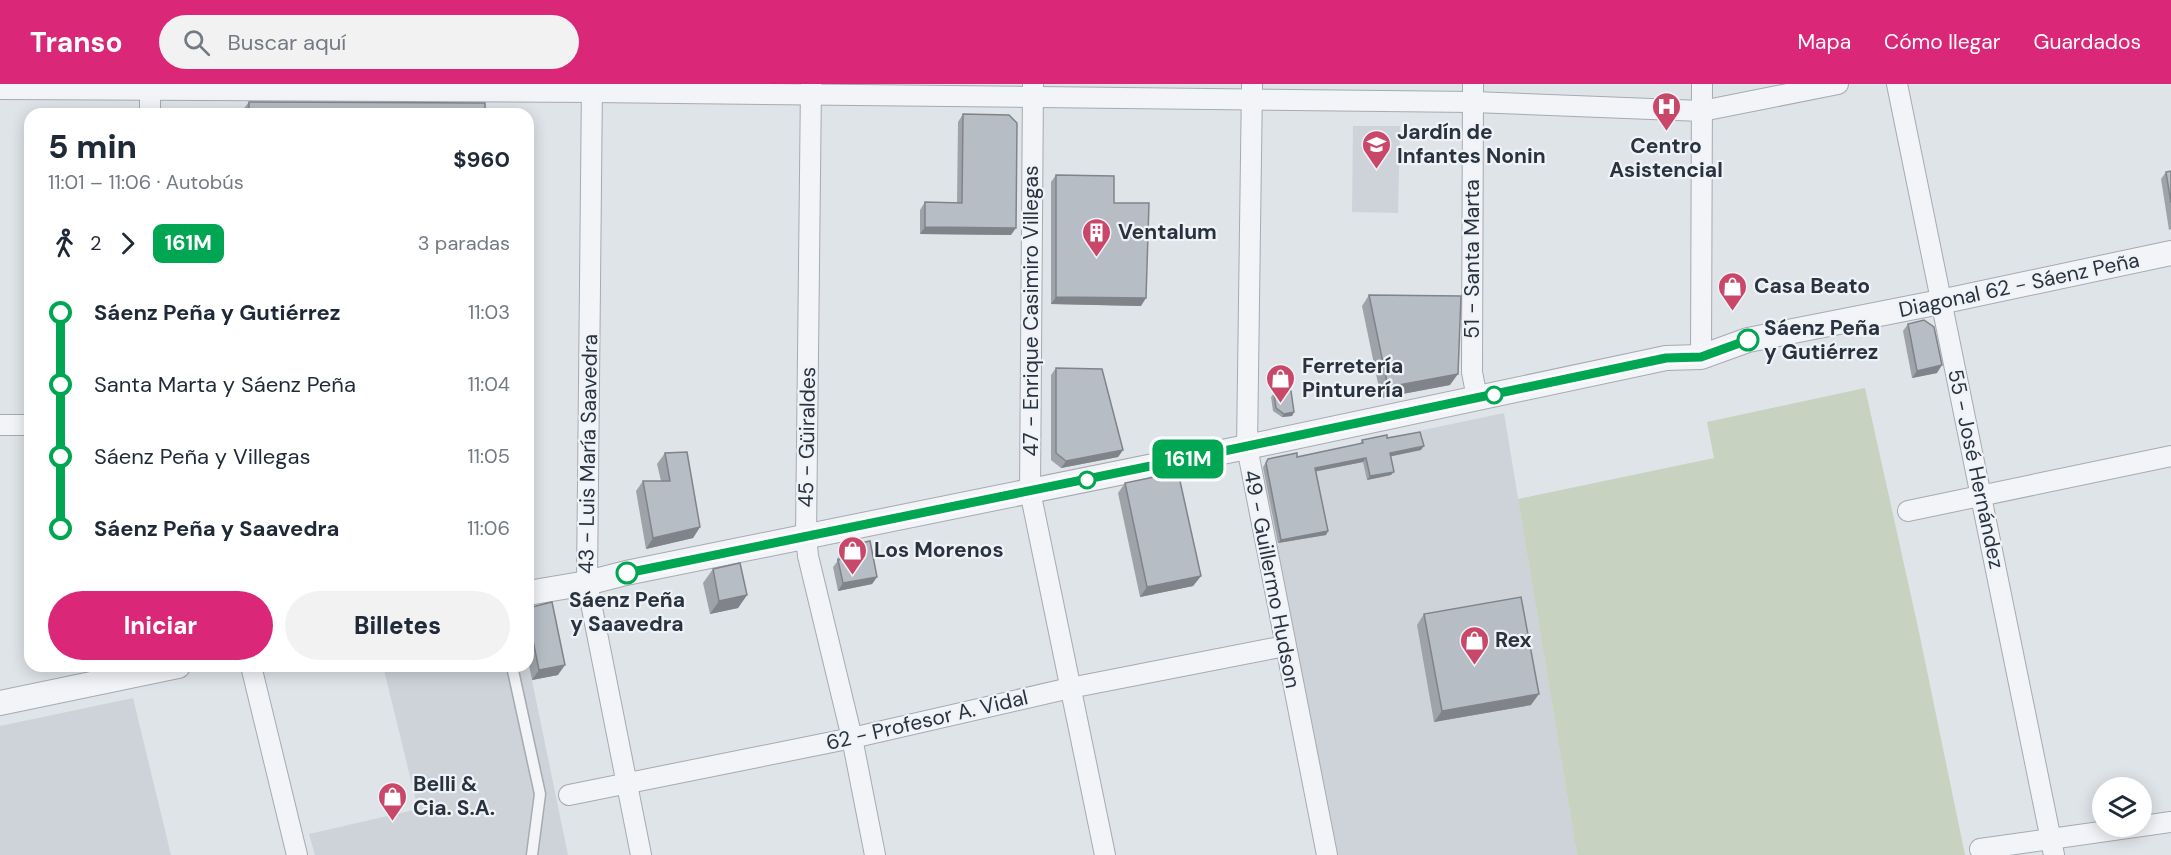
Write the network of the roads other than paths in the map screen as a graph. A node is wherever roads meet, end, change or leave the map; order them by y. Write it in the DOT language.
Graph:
graph roads {
  1 [pos="1702,84"];
  2 [pos="1838,84"];
  3 [pos="1897,84"];
  4 [pos="150,87"];
  5 [pos="381,87"];
  6 [pos="592,88"];
  7 [pos="0,89"];
  8 [pos="811,90"];
  9 [pos="1032,91"];
  10 [pos="1252,91"];
  11 [pos="1473,93"];
  12 [pos="150,108"];
  13 [pos="1702,111"];
  14 [pos="2171,253"];
  15 [pos="1940,302"];
  16 [pos="1701,357"];
  17 [pos="1477,398"];
  18 [pos="0,425"];
  19 [pos="24,425"];
  20 [pos="1247,447"];
  21 [pos="2171,456"];
  22 [pos="1030,491"];
  23 [pos="1982,495"];
  24 [pos="1908,511"];
  25 [pos="806,536"];
  26 [pos="587,583"];
  27 [pos="534,591"];
  28 [pos="1285,646"];
  29 [pos="142,672"];
  30 [pos="252,672"];
  31 [pos="513,672"];
  32 [pos="1070,688"];
  33 [pos="0,703"];
  34 [pos="852,738"];
  35 [pos="626,783"];
  36 [pos="569,795"];
  37 [pos="2171,822"];
  38 [pos="2053,847"];
  39 [pos="1980,849"];
  40 [pos="297,855"];
  41 [pos="532,855"];
  42 [pos="641,855"];
  43 [pos="875,855"];
  44 [pos="1105,855"];
  45 [pos="1327,855"];
  1 -- 13 [label="street"];
  2 -- 13 [label="street"];
  3 -- 15 [label="street, 55 - José Hernández"];
  4 -- 5 [label="street"];
  4 -- 7 [label="street"];
  4 -- 12 [label="street"];
  5 -- 6 [label="street"];
  6 -- 8 [label="street"];
  6 -- 26 [label="street, 43 - Luis María Saavedra"];
  8 -- 9 [label="street"];
  8 -- 25 [label="street, 45 - Güiraldes"];
  9 -- 10 [label="street"];
  9 -- 22 [label="street, 47 - Enrique Casimiro Villegas"];
  10 -- 11 [label="street"];
  10 -- 20 [label="street, 49 - Guillermo Hudson"];
  11 -- 13 [label="street"];
  11 -- 17 [label="street, 51 - Santa Marta"];
  13 -- 16 [label="street"];
  14 -- 15 [label="street, Diagonal 62 - Sáenz Peña"];
  15 -- 16 [label="street, Diagonal 62 - Sáenz Peña"];
  15 -- 23 [label="street, 55 - José Hernández"];
  16 -- 17 [label="street, Diagonal 62 - Sáenz Peña"];
  17 -- 20 [label="street, Diagonal 62 - Sáenz Peña"];
  18 -- 19 [label="street"];
  20 -- 22 [label="street, Diagonal 62 - Sáenz Peña"];
  20 -- 28 [label="street, 49 - Guillermo Hudson"];
  21 -- 23 [label="street"];
  22 -- 25 [label="street, Diagonal 62 - Sáenz Peña"];
  22 -- 32 [label="street, 47 - Enrique Casimiro Villegas"];
  23 -- 24 [label="street"];
  23 -- 38 [label="street, 55 - José Hernández"];
  25 -- 26 [label="street, Diagonal 62 - Sáenz Peña"];
  25 -- 34 [label="street, 45 - Güiraldes"];
  26 -- 27 [label="street, Diagonal 62 - Sáenz Peña"];
  26 -- 35 [label="street, 43 - Luis María Saavedra"];
  28 -- 32 [label="street, 62 - Profesor A. Vidal"];
  28 -- 45 [label="street, 49 - Guillermo Hudson"];
  29 -- 33 [label="street"];
  30 -- 40 [label="street"];
  31 -- 41 [label="lane"];
  32 -- 34 [label="street, 62 - Profesor A. Vidal"];
  32 -- 44 [label="street, 47 - Enrique Casimiro Villegas"];
  34 -- 35 [label="street, 62 - Profesor A. Vidal"];
  34 -- 43 [label="street, 45 - Güiraldes"];
  35 -- 36 [label="street, 62 - Profesor A. Vidal"];
  35 -- 42 [label="street, 43 - Luis María Saavedra"];
  37 -- 38 [label="street"];
  38 -- 39 [label="street"];
}
